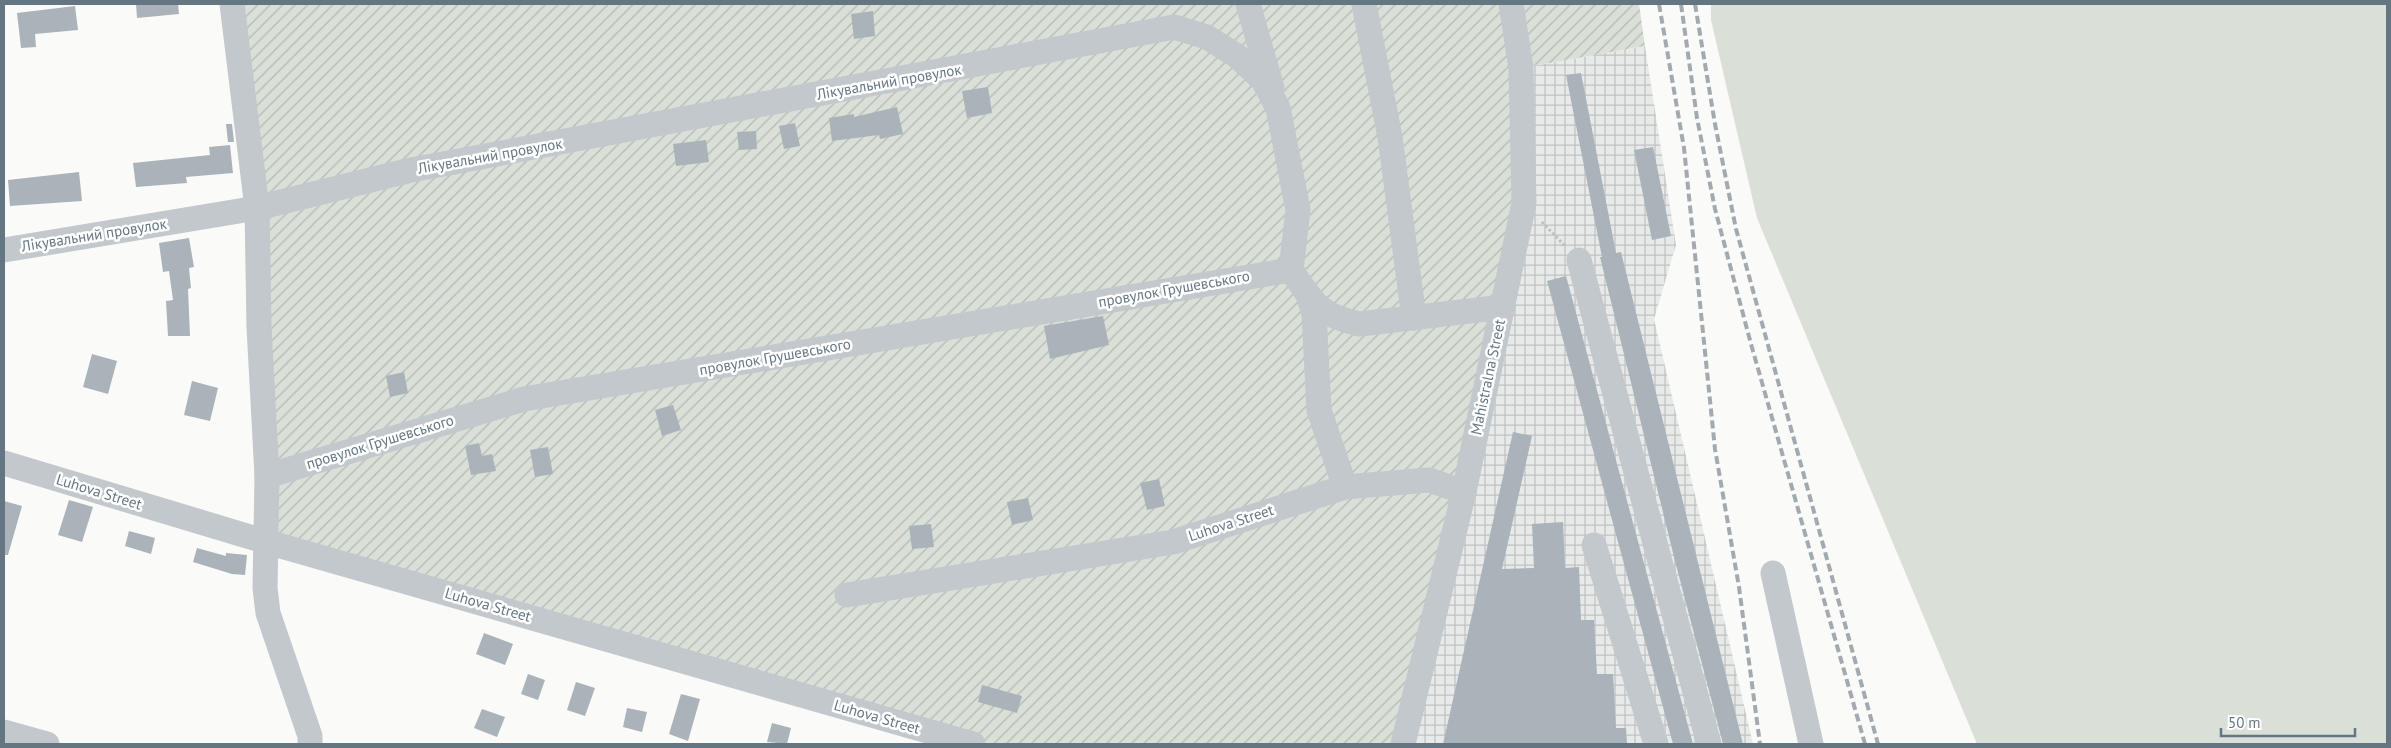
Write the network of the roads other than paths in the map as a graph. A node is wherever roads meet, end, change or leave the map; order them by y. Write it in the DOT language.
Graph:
graph roads {
  1 [pos="232,4"];
  2 [pos="1248,4"];
  3 [pos="1364,4"];
  4 [pos="1510,4"];
  5 [pos="1278,108"];
  6 [pos="257,208"];
  7 [pos="4,250"];
  8 [pos="1579,260"];
  9 [pos="1291,270"];
  10 [pos="1308,293"];
  11 [pos="1503,307"];
  12 [pos="1414,318"];
  13 [pos="4,463"];
  14 [pos="267,476"];
  15 [pos="1345,487"];
  16 [pos="1464,492"];
  17 [pos="266,542"];
  18 [pos="1594,545"];
  19 [pos="1773,573"];
  20 [pos="847,595"];
  21 [pos="4,732"];
  22 [pos="47,744"];
  23 [pos="310,744"];
  24 [pos="973,744"];
  25 [pos="1403,744"];
  26 [pos="1656,744"];
  27 [pos="1709,744"];
  28 [pos="1811,744"];
  1 -- 6 [label="street"];
  2 -- 5 [label="street"];
  3 -- 12 [label="street"];
  4 -- 11 [label="street, Mahistralna Street"];
  5 -- 6 [label="street, Лікувальний провулок"];
  5 -- 9 [label="street"];
  6 -- 7 [label="street, Лікувальний провулок"];
  6 -- 14 [label="street"];
  8 -- 27 [label="street"];
  9 -- 10 [label="street"];
  9 -- 14 [label="street, провулок Грушевського"];
  10 -- 12 [label="street"];
  10 -- 15 [label="street"];
  11 -- 12 [label="street"];
  11 -- 16 [label="street, Mahistralna Street"];
  13 -- 17 [label="street, Luhova Street"];
  14 -- 17 [label="street"];
  15 -- 16 [label="street, Luhova Street"];
  15 -- 20 [label="street, Luhova Street"];
  16 -- 25 [label="street, Mahistralna Street"];
  17 -- 23 [label="street"];
  17 -- 24 [label="street, Luhova Street"];
  18 -- 26 [label="street"];
  19 -- 28 [label="street"];
  21 -- 22 [label="street"];
}
